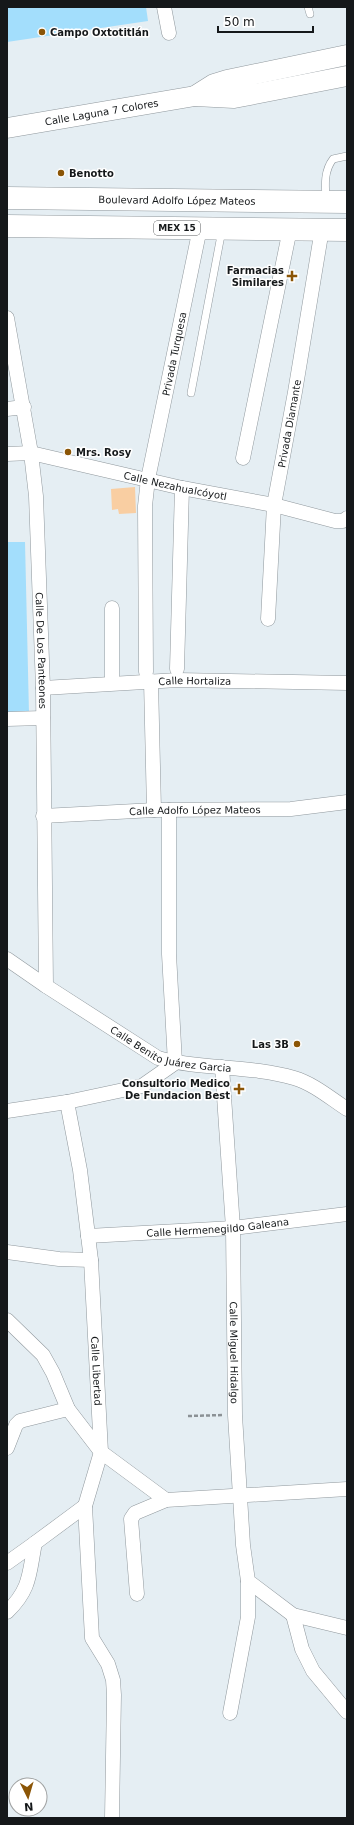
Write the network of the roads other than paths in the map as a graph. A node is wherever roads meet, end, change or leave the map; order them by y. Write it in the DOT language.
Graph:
graph roads {
  1 [pos="164,7"];
  2 [pos="169,33"];
  3 [pos="347,55"];
  4 [pos="347,76"];
  5 [pos="195,96"];
  6 [pos="7,128"];
  7 [pos="347,156"];
  8 [pos="7,198"];
  9 [pos="337,201"];
  10 [pos="7,226"];
  11 [pos="200,228"];
  12 [pos="222,228"];
  13 [pos="290,229"];
  14 [pos="322,229"];
  15 [pos="347,230"];
  16 [pos="7,318"];
  17 [pos="191,393"];
  18 [pos="24,407"];
  19 [pos="7,409"];
  20 [pos="31,453"];
  21 [pos="7,454"];
  22 [pos="243,458"];
  23 [pos="148,479"];
  24 [pos="182,488"];
  25 [pos="274,505"];
  26 [pos="345,519"];
  27 [pos="112,608"];
  28 [pos="268,620"];
  29 [pos="176,669"];
  30 [pos="148,677"];
  31 [pos="112,683"];
  32 [pos="347,683"];
  33 [pos="43,688"];
  34 [pos="43,718"];
  35 [pos="7,719"];
  36 [pos="347,802"];
  37 [pos="154,810"];
  38 [pos="170,810"];
  39 [pos="43,816"];
  40 [pos="7,959"];
  41 [pos="46,986"];
  42 [pos="175,1063"];
  43 [pos="222,1067"];
  44 [pos="67,1102"];
  45 [pos="347,1109"];
  46 [pos="7,1111"];
  47 [pos="347,1214"];
  48 [pos="233,1228"];
  49 [pos="88,1236"];
  50 [pos="7,1252"];
  51 [pos="91,1260"];
  52 [pos="7,1320"];
  53 [pos="68,1409"];
  54 [pos="7,1448"];
  55 [pos="100,1452"];
  56 [pos="347,1489"];
  57 [pos="241,1496"];
  58 [pos="166,1500"];
  59 [pos="86,1506"];
  60 [pos="35,1543"];
  61 [pos="7,1563"];
  62 [pos="248,1581"];
  63 [pos="137,1594"];
  64 [pos="7,1612"];
  65 [pos="293,1615"];
  66 [pos="347,1628"];
  67 [pos="230,1712"];
  68 [pos="347,1712"];
  69 [pos="112,1818"];
  1 -- 2 [label="street"];
  3 -- 5 [label="main road, Calle Laguna 7 Colores"];
  4 -- 5 [label="main road, Calle Laguna 7 Colores"];
  5 -- 6 [label="main road, Calle Laguna 7 Colores"];
  7 -- 9 [label="lane"];
  8 -- 9 [label="main road, Boulevard Adolfo López Mateos"];
  10 -- 11 [label="main road, MEX 15"];
  11 -- 12 [label="main road, MEX 15"];
  11 -- 23 [label="street, Privada Turquesa"];
  12 -- 13 [label="main road, MEX 15"];
  12 -- 17 [label="lane"];
  13 -- 14 [label="main road, MEX 15"];
  13 -- 22 [label="street"];
  14 -- 15 [label="main road, MEX 15"];
  14 -- 25 [label="street, Privada Diamante"];
  16 -- 18 [label="street, Calle De Los Panteones"];
  18 -- 19 [label="street"];
  18 -- 20 [label="street, Calle De Los Panteones"];
  20 -- 21 [label="street, Calle Nezahualcóyotl"];
  20 -- 23 [label="street, Calle Nezahualcóyotl"];
  20 -- 33 [label="street, Calle De Los Panteones"];
  23 -- 24 [label="street, Calle Nezahualcóyotl"];
  23 -- 30 [label="street, Privada Turquesa"];
  24 -- 25 [label="street, Calle Nezahualcóyotl"];
  24 -- 29 [label="street"];
  25 -- 26 [label="street, Calle Nezahualcóyotl"];
  25 -- 28 [label="street, Privada Diamante"];
  27 -- 31 [label="street"];
  30 -- 31 [label="street, Calle Hortaliza"];
  30 -- 32 [label="street, Calle Hortaliza"];
  30 -- 37 [label="street, Privada Turquesa"];
  31 -- 33 [label="street, Calle Hortaliza"];
  33 -- 34 [label="street, Calle De Los Panteones"];
  34 -- 35 [label="street"];
  34 -- 39 [label="street, Calle De Los Panteones"];
  36 -- 38 [label="street, Calle Adolfo López Mateos"];
  37 -- 38 [label="street, Calle Adolfo López Mateos"];
  37 -- 39 [label="street, Calle Adolfo López Mateos"];
  38 -- 42 [label="street"];
  39 -- 41 [label="street, Calle De Los Panteones"];
  40 -- 41 [label="street, Calle Benito Juárez Garcia"];
  41 -- 42 [label="street, Calle Benito Juárez Garcia"];
  42 -- 43 [label="street, Calle Benito Juárez Garcia"];
  42 -- 44 [label="street"];
  43 -- 45 [label="street, Calle Benito Juárez Garcia"];
  43 -- 48 [label="street, Calle Miguel Hidalgo"];
  44 -- 46 [label="street"];
  44 -- 49 [label="street, Calle Libertad"];
  47 -- 48 [label="street, Calle Hermenegildo Galeana"];
  48 -- 49 [label="street, Calle Hermenegildo Galeana"];
  48 -- 57 [label="street, Calle Miguel Hidalgo"];
  49 -- 51 [label="street, Calle Libertad"];
  50 -- 51 [label="street"];
  51 -- 55 [label="street, Calle Libertad"];
  52 -- 53 [label="street"];
  53 -- 54 [label="street"];
  53 -- 55 [label="street"];
  55 -- 58 [label="street"];
  55 -- 59 [label="street, Calle Libertad"];
  56 -- 57 [label="street"];
  57 -- 58 [label="street"];
  57 -- 62 [label="street, Calle Miguel Hidalgo"];
  58 -- 63 [label="street"];
  59 -- 60 [label="street"];
  59 -- 69 [label="street, Calle Libertad"];
  60 -- 61 [label="street"];
  60 -- 64 [label="street"];
  62 -- 65 [label="street"];
  62 -- 67 [label="street, Calle Miguel Hidalgo"];
  65 -- 66 [label="street"];
  65 -- 68 [label="street"];
}
